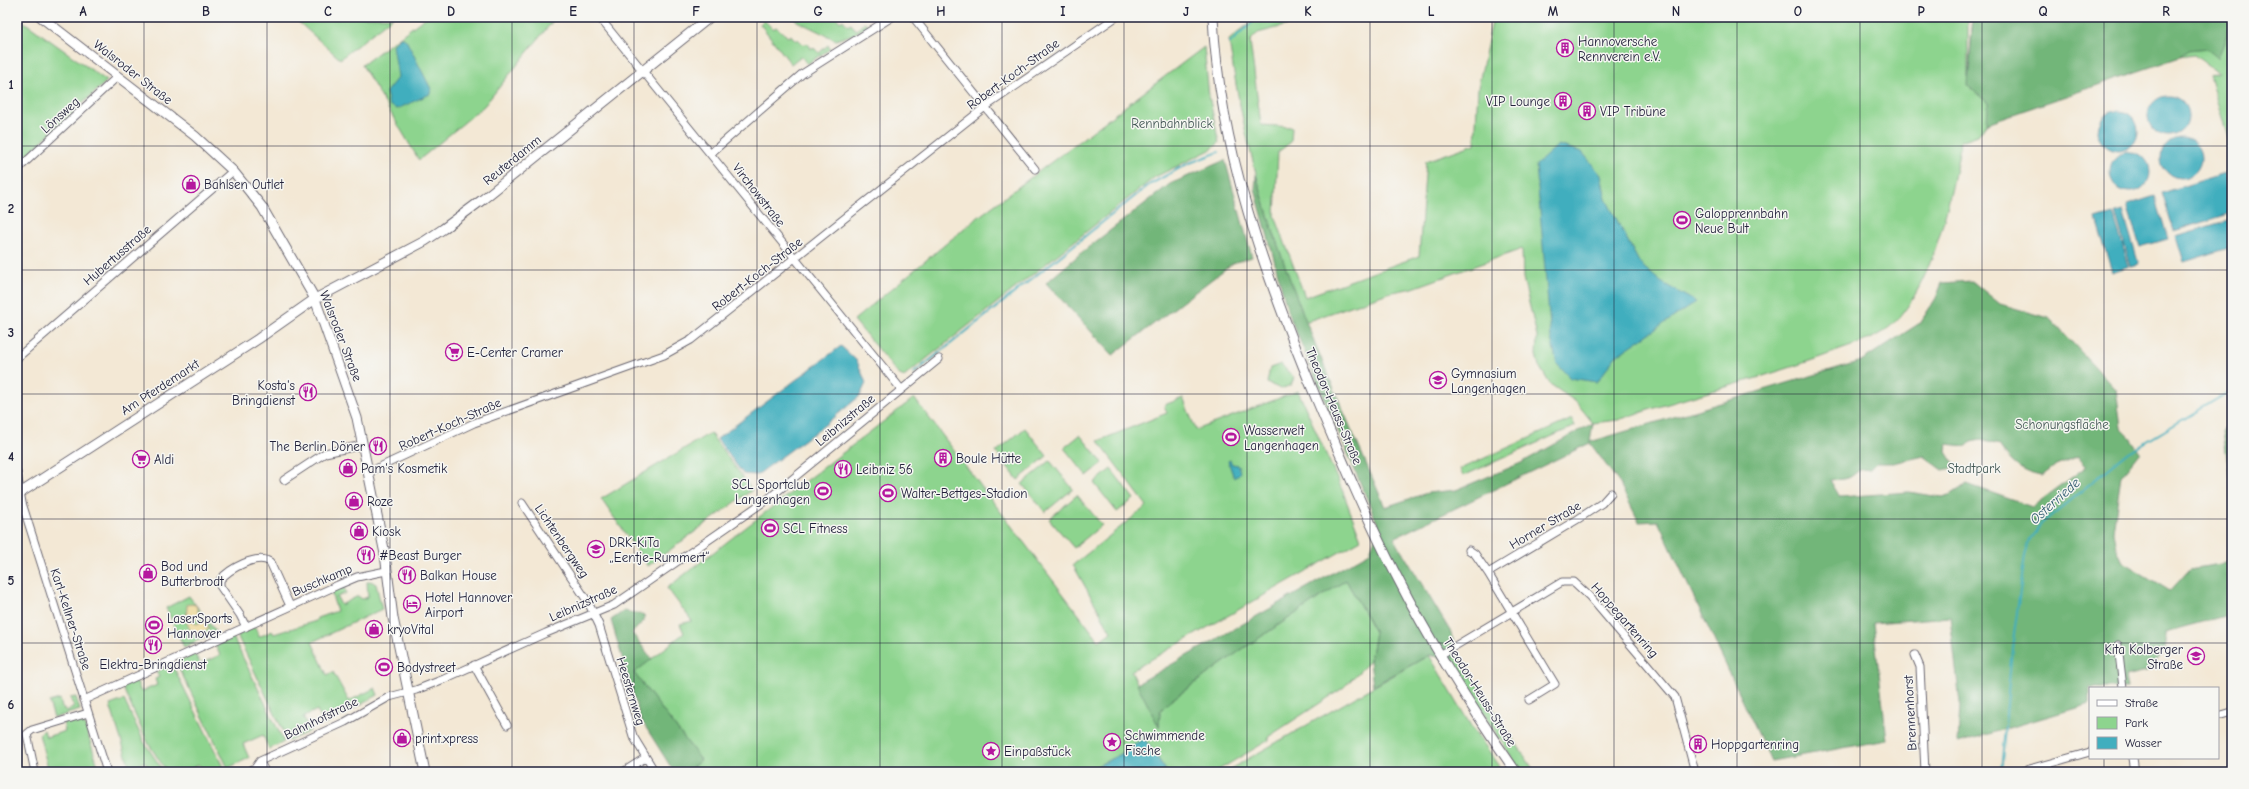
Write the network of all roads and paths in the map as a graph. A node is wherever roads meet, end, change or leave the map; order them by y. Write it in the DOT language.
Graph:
graph roads {
  1 [pos="41,17"];
  2 [pos="599,17"];
  3 [pos="710,17"];
  4 [pos="892,17"];
  5 [pos="914,17"];
  6 [pos="1116,17"];
  7 [pos="1213,17"];
  8 [pos="642,71"];
  9 [pos="118,76"];
  10 [pos="985,107"];
  11 [pos="711,154"];
  12 [pos="1035,169"];
  13 [pos="17,170"];
  14 [pos="233,171"];
  15 [pos="795,259"];
  16 [pos="315,299"];
  17 [pos="17,358"];
  18 [pos="939,359"];
  19 [pos="901,389"];
  20 [pos="363,446"];
  21 [pos="369,472"];
  22 [pos="17,473"];
  23 [pos="284,480"];
  24 [pos="1611,493"];
  25 [pos="19,494"];
  26 [pos="522,503"];
  27 [pos="1469,550"];
  28 [pos="386,572"];
  29 [pos="1488,573"];
  30 [pos="290,606"];
  31 [pos="1512,612"];
  32 [pos="594,614"];
  33 [pos="246,627"];
  34 [pos="2118,645"];
  35 [pos="1440,655"];
  36 [pos="1915,655"];
  37 [pos="474,665"];
  38 [pos="2124,687"];
  39 [pos="409,691"];
  40 [pos="84,700"];
  41 [pos="1529,700"];
  42 [pos="2232,712"];
  43 [pos="88,713"];
  44 [pos="2219,716"];
  45 [pos="507,726"];
  46 [pos="2089,752"];
  47 [pos="645,758"];
  48 [pos="2133,759"];
  49 [pos="260,761"];
  50 [pos="35,772"];
  51 [pos="107,772"];
  52 [pos="247,772"];
  53 [pos="265,772"];
  54 [pos="425,772"];
  55 [pos="623,772"];
  56 [pos="655,772"];
  57 [pos="1516,772"];
  58 [pos="1695,772"];
  59 [pos="1925,772"];
  60 [pos="2019,772"];
  61 [pos="2134,772"];
  1 -- 9 [label="street, Walsroder Straße"];
  2 -- 8 [label="street, Virchowstraße"];
  3 -- 8 [label="street, Reuterdamm"];
  4 -- 11 [label="street"];
  5 -- 10 [label="street"];
  6 -- 10 [label="street, Robert-Koch-Straße"];
  7 -- 35 [label="street, Theodor-Heuss-Straße"];
  8 -- 11 [label="street, Virchowstraße"];
  8 -- 16 [label="street, Reuterdamm"];
  9 -- 13 [label="street, Lönsweg"];
  9 -- 14 [label="street, Walsroder Straße"];
  10 -- 12 [label="street"];
  10 -- 15 [label="street, Robert-Koch-Straße"];
  11 -- 15 [label="street, Virchowstraße"];
  14 -- 16 [label="street, Walsroder Straße"];
  14 -- 17 [label="street, Hubertusstraße"];
  15 -- 19 [label="street, Virchowstraße"];
  15 -- 21 [label="street, Robert-Koch-Straße"];
  16 -- 20 [label="street, Walsroder Straße"];
  16 -- 25 [label="street, Am Pferdemarkt"];
  18 -- 19 [label="street, Leibnizstraße"];
  19 -- 32 [label="street, Leibnizstraße"];
  20 -- 21 [label="street, Walsroder Straße"];
  20 -- 23 [label="street"];
  21 -- 28 [label="street, Walsroder Straße"];
  22 -- 25 [label="street, Karl-Kellner-Straße"];
  24 -- 29 [label="street, Horner Straße"];
  25 -- 40 [label="street, Karl-Kellner-Straße"];
  26 -- 32 [label="street, Lichtenbergweg"];
  27 -- 29 [label="street"];
  28 -- 30 [label="street, Buschkamp"];
  28 -- 39 [label="street, Walsroder Straße"];
  29 -- 31 [label="street"];
  30 -- 33 [label="street, Buschkamp"];
  30 -- 33 [label="street, Buschkamp"];
  31 -- 35 [label="street, Hoppegartenring"];
  31 -- 41 [label="street"];
  31 -- 58 [label="street, Hoppegartenring"];
  32 -- 37 [label="street, Leibnizstraße"];
  32 -- 47 [label="street, Heesternweg"];
  33 -- 40 [label="street, Buschkamp"];
  34 -- 38 [label="street"];
  35 -- 57 [label="street, Theodor-Heuss-Straße"];
  36 -- 59 [label="street, Brennenhorst"];
  37 -- 39 [label="street, Leibnizstraße"];
  37 -- 45 [label="street"];
  39 -- 49 [label="street, Bahnhofstraße"];
  39 -- 54 [label="street, Walsroder Straße"];
  40 -- 43 [label="street, Karl-Kellner-Straße"];
  42 -- 44 [label="street"];
  43 -- 50 [label="street"];
  43 -- 51 [label="street, Karl-Kellner-Straße"];
  46 -- 60 [label="street"];
  47 -- 55 [label="street"];
  47 -- 56 [label="street, Heesternweg"];
  48 -- 61 [label="street"];
  49 -- 52 [label="street, Bahnhofstraße"];
  49 -- 53 [label="street"];
}
